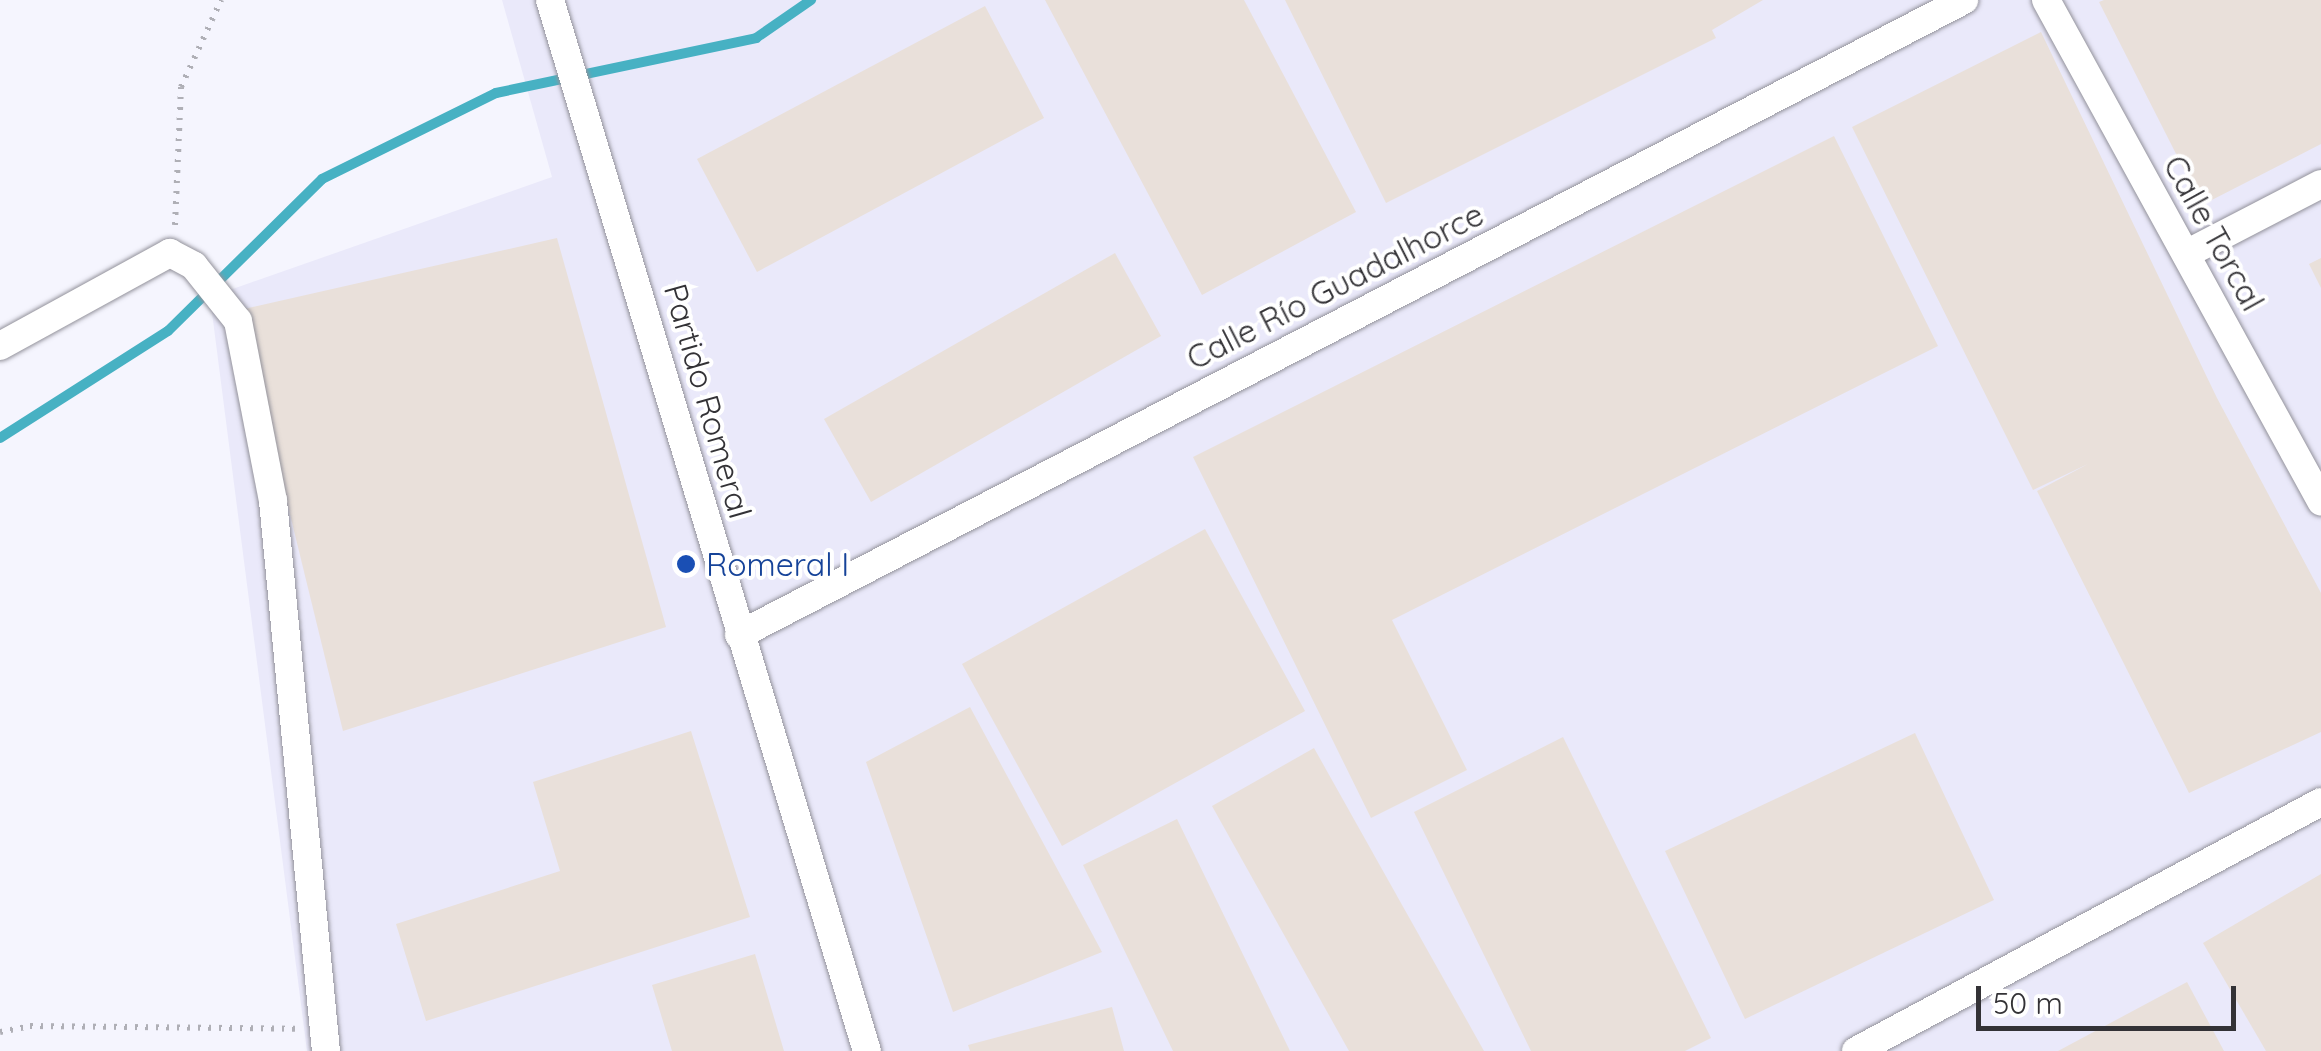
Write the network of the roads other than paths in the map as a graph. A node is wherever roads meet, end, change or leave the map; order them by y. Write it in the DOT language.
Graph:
graph roads {
  1 [pos="550,0"];
  2 [pos="1964,0"];
  3 [pos="2046,0"];
  4 [pos="2321,184"];
  5 [pos="2186,254"];
  6 [pos="0,346"];
  7 [pos="2321,500"];
  8 [pos="738,635"];
  9 [pos="2321,802"];
  10 [pos="326,1040"];
  11 [pos="867,1051"];
  12 [pos="1856,1051"];
  1 -- 8 [label="street, Partido Romeral"];
  2 -- 8 [label="street, Calle Río Guadalhorce"];
  3 -- 5 [label="street, Calle Torcal"];
  4 -- 5 [label="street"];
  5 -- 7 [label="street, Calle Torcal"];
  6 -- 10 [label="street"];
  8 -- 11 [label="street, Partido Romeral"];
  9 -- 12 [label="street"];
}
